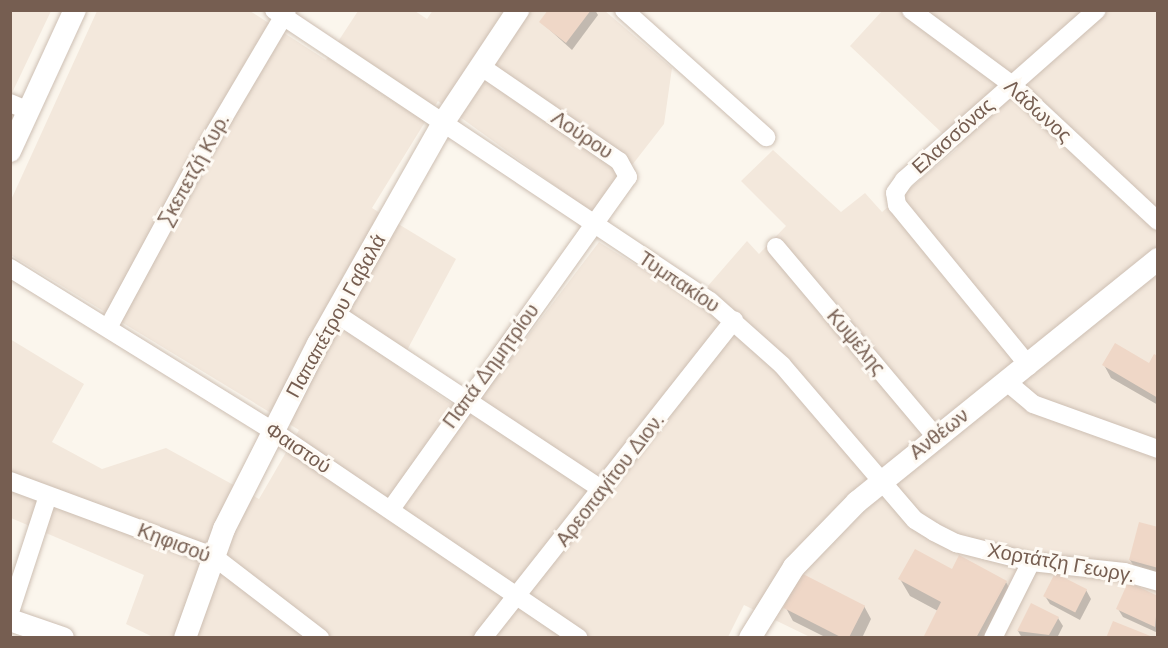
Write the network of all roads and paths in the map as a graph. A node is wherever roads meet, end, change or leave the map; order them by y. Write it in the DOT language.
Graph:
graph roads {
  1 [pos="75,10"];
  2 [pos="518,10"];
  3 [pos="624,10"];
  4 [pos="911,10"];
  5 [pos="1097,10"];
  6 [pos="282,12"];
  7 [pos="480,66"];
  8 [pos="1011,84"];
  9 [pos="20,107"];
  10 [pos="444,123"];
  11 [pos="766,137"];
  12 [pos="10,151"];
  13 [pos="1158,221"];
  14 [pos="596,226"];
  15 [pos="776,247"];
  16 [pos="1158,259"];
  17 [pos="10,268"];
  18 [pos="335,313"];
  19 [pos="734,320"];
  20 [pos="109,326"];
  21 [pos="1029,366"];
  22 [pos="1007,382"];
  23 [pos="466,400"];
  24 [pos="273,431"];
  25 [pos="936,436"];
  26 [pos="1158,449"];
  27 [pos="882,480"];
  28 [pos="10,481"];
  29 [pos="602,490"];
  30 [pos="48,496"];
  31 [pos="391,509"];
  32 [pos="213,556"];
  33 [pos="1031,562"];
  34 [pos="1158,582"];
  35 [pos="520,594"];
  36 [pos="10,612"];
  37 [pos="10,620"];
  38 [pos="63,638"];
  39 [pos="185,638"];
  40 [pos="320,638"];
  41 [pos="483,638"];
  42 [pos="579,638"];
  43 [pos="750,638"];
  44 [pos="993,638"];
  1 -- 9 [label="street"];
  2 -- 7 [label="street, Παπαπέτρου Γαβαλά"];
  3 -- 11 [label="street"];
  4 -- 8 [label="street, Λάδωνος"];
  5 -- 8 [label="street, Ελασσόνας"];
  6 -- 10 [label="street, Τυμπακίου"];
  6 -- 20 [label="street, Σκεπετζή Κυρ."];
  7 -- 10 [label="street, Παπαπέτρου Γαβαλά"];
  7 -- 14 [label="street, Λούρου"];
  8 -- 13 [label="street, Λάδωνος"];
  8 -- 21 [label="street, Ελασσόνας"];
  9 -- 12 [label="street"];
  10 -- 14 [label="street, Τυμπακίου"];
  10 -- 18 [label="street, Παπαπέτρου Γαβαλά"];
  14 -- 19 [label="street, Τυμπακίου"];
  14 -- 23 [label="street, Παπά Δημητρίου"];
  15 -- 25 [label="street, Κυψέλης"];
  16 -- 21 [label="street, Ανθέων"];
  17 -- 20 [label="street, Φαιστού"];
  18 -- 23 [label="street"];
  18 -- 24 [label="street, Παπαπέτρου Γαβαλά"];
  19 -- 27 [label="street, Τυμπακίου"];
  19 -- 29 [label="street, Αρεοπαγίτου Διον."];
  20 -- 24 [label="street, Φαιστού"];
  21 -- 22 [label="street, Ανθέων"];
  22 -- 25 [label="street, Ανθέων"];
  22 -- 26 [label="street"];
  23 -- 29 [label="street"];
  23 -- 31 [label="street, Παπά Δημητρίου"];
  24 -- 31 [label="street, Φαιστού"];
  24 -- 32 [label="street, Παπαπέτρου Γαβαλά"];
  25 -- 27 [label="street, Ανθέων"];
  27 -- 33 [label="street, Χορτάτζη Γεωργ."];
  27 -- 43 [label="street, Ανθέων"];
  28 -- 30 [label="street, Κηφισού"];
  29 -- 35 [label="street, Αρεοπαγίτου Διον."];
  30 -- 32 [label="street, Κηφισού"];
  30 -- 36 [label="street"];
  31 -- 35 [label="street, Φαιστού"];
  32 -- 39 [label="street, Παπαπέτρου Γαβαλά"];
  32 -- 40 [label="street, Κηφισού"];
  33 -- 34 [label="street, Χορτάτζη Γεωργ."];
  33 -- 44 [label="street"];
  35 -- 41 [label="street, Αρεοπαγίτου Διον."];
  35 -- 42 [label="street, Φαιστού"];
  37 -- 38 [label="street"];
}
